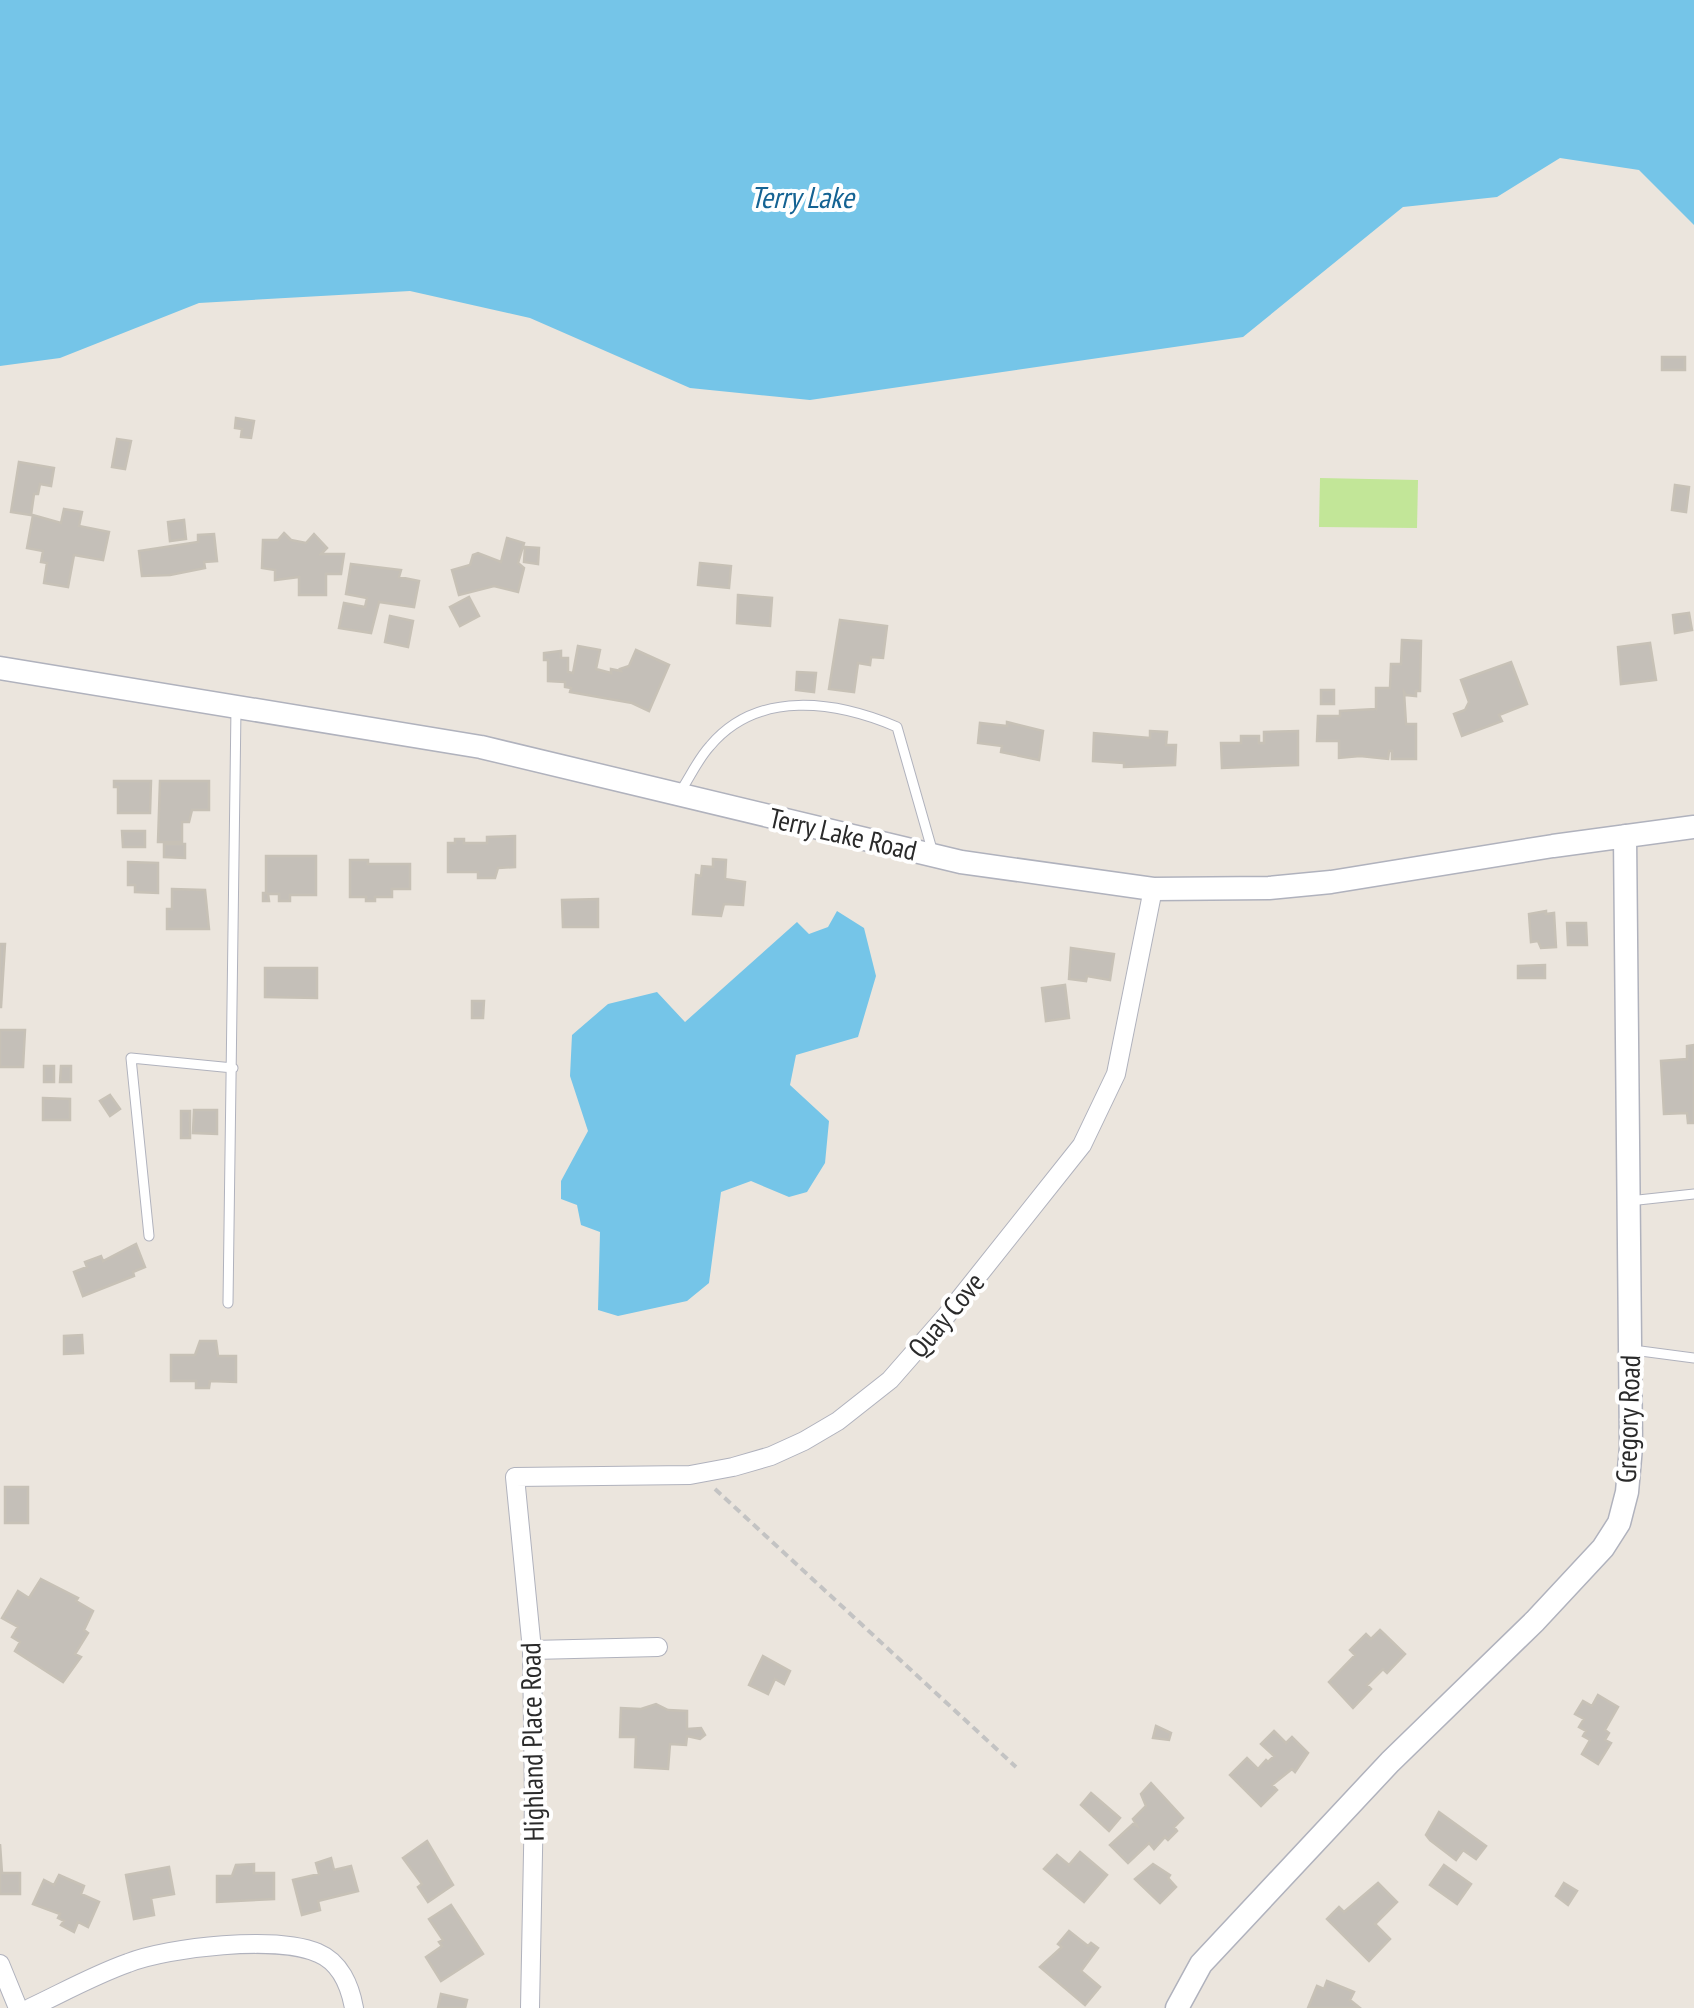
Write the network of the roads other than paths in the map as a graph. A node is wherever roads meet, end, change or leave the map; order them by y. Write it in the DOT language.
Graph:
graph roads {
  1 [pos="0,668"];
  2 [pos="236,705"];
  3 [pos="680,794"];
  4 [pos="1694,827"];
  5 [pos="1625,836"];
  6 [pos="933,856"];
  7 [pos="1153,889"];
  8 [pos="232,1068"];
  9 [pos="1694,1194"];
  10 [pos="1627,1201"];
  11 [pos="149,1236"];
  12 [pos="228,1302"];
  13 [pos="1630,1350"];
  14 [pos="1694,1358"];
  15 [pos="516,1477"];
  16 [pos="658,1647"];
  17 [pos="532,1650"];
  18 [pos="0,1964"];
  19 [pos="18,2008"];
  20 [pos="30,2008"];
  21 [pos="354,2008"];
  22 [pos="530,2008"];
  23 [pos="1177,2008"];
  1 -- 2 [label="main road, Terry Lake Road"];
  2 -- 3 [label="main road, Terry Lake Road"];
  2 -- 8 [label="lane"];
  3 -- 6 [label="main road, Terry Lake Road"];
  3 -- 6 [label="lane"];
  4 -- 5 [label="main road, Terry Lake Road"];
  5 -- 7 [label="main road, Terry Lake Road"];
  5 -- 10 [label="main road, Gregory Road"];
  6 -- 7 [label="main road, Terry Lake Road"];
  7 -- 15 [label="street, Quay Cove"];
  8 -- 11 [label="lane"];
  8 -- 12 [label="lane"];
  9 -- 10 [label="lane"];
  10 -- 13 [label="main road, Gregory Road"];
  13 -- 14 [label="lane"];
  13 -- 23 [label="main road, Gregory Road"];
  15 -- 17 [label="street, Highland Place Road"];
  16 -- 17 [label="street"];
  17 -- 22 [label="street, Highland Place Road"];
  18 -- 19 [label="street"];
  20 -- 21 [label="street"];
}
